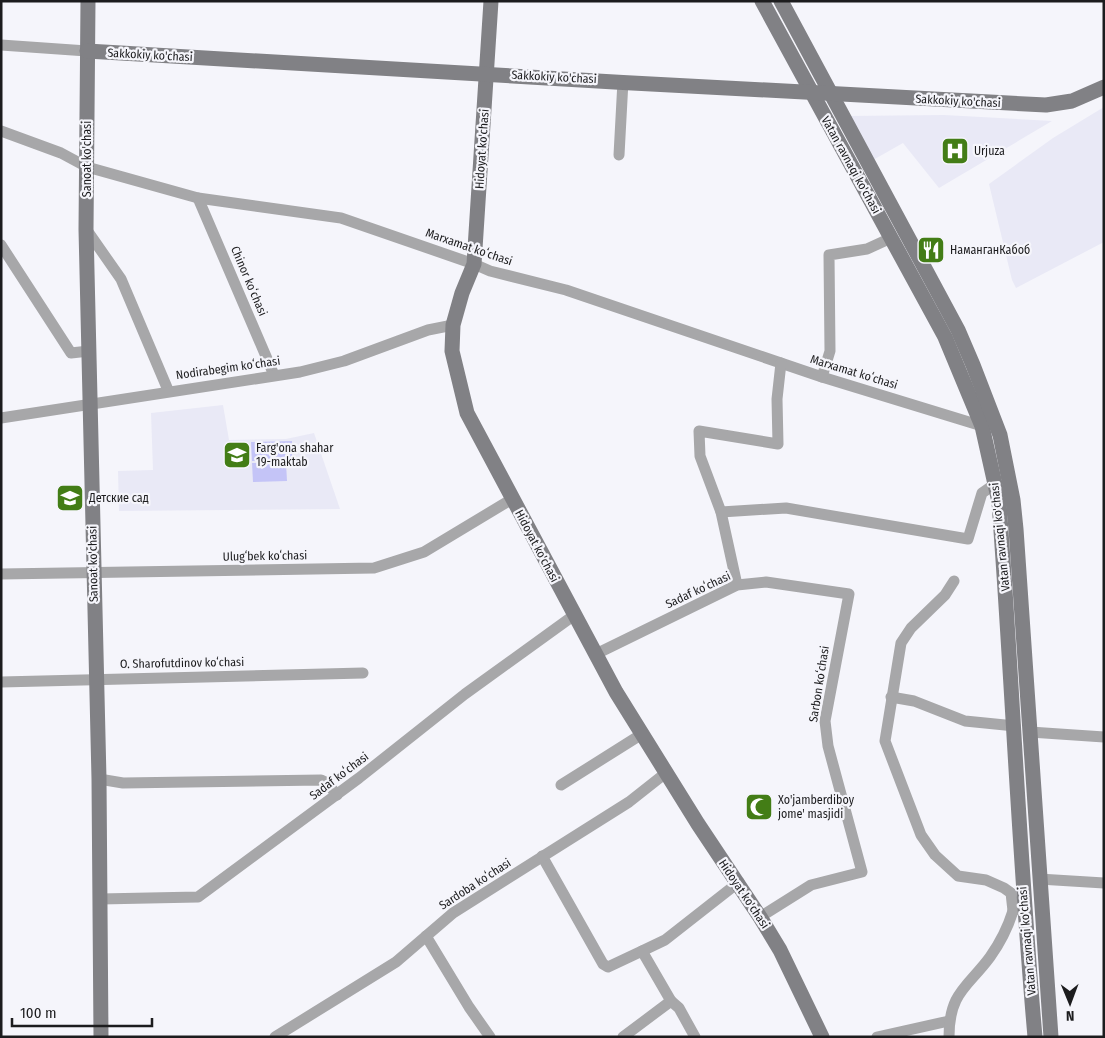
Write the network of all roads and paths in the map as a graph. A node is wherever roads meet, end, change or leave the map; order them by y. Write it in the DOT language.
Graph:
graph roads {
  1 [pos="88,1"];
  2 [pos="491,1"];
  3 [pos="762,1"];
  4 [pos="781,1"];
  5 [pos="1,45"];
  6 [pos="87,51"];
  7 [pos="488,73"];
  8 [pos="623,81"];
  9 [pos="1104,88"];
  10 [pos="812,94"];
  11 [pos="831,95"];
  12 [pos="1,131"];
  13 [pos="619,154"];
  14 [pos="87,167"];
  15 [pos="198,198"];
  16 [pos="86,229"];
  17 [pos="891,238"];
  18 [pos="1,245"];
  19 [pos="474,264"];
  20 [pos="453,325"];
  21 [pos="89,352"];
  22 [pos="781,363"];
  23 [pos="274,375"];
  24 [pos="822,377"];
  25 [pos="168,390"];
  26 [pos="90,403"];
  27 [pos="1,418"];
  28 [pos="982,426"];
  29 [pos="995,484"];
  30 [pos="512,499"];
  31 [pos="721,512"];
  32 [pos="93,573"];
  33 [pos="1,574"];
  34 [pos="954,581"];
  35 [pos="737,585"];
  36 [pos="849,594"];
  37 [pos="574,616"];
  38 [pos="596,654"];
  39 [pos="363,673"];
  40 [pos="96,678"];
  41 [pos="1,682"];
  42 [pos="891,697"];
  43 [pos="1015,726"];
  44 [pos="1030,732"];
  45 [pos="642,734"];
  46 [pos="1104,737"];
  47 [pos="1025,760"];
  48 [pos="667,772"];
  49 [pos="99,779"];
  50 [pos="561,785"];
  51 [pos="337,795"];
  52 [pos="542,856"];
  53 [pos="1040,879"];
  54 [pos="739,882"];
  55 [pos="1104,883"];
  56 [pos="100,900"];
  57 [pos="1018,909"];
  58 [pos="760,917"];
  59 [pos="426,936"];
  60 [pos="642,951"];
  61 [pos="671,1001"];
  62 [pos="949,1021"];
  63 [pos="101,1037"];
  64 [pos="275,1037"];
  65 [pos="490,1037"];
  66 [pos="622,1037"];
  67 [pos="694,1037"];
  68 [pos="822,1037"];
  69 [pos="877,1037"];
  70 [pos="949,1037"];
  71 [pos="1035,1037"];
  72 [pos="1051,1037"];
  1 -- 6 [label="main road, Sanoat ko'chasi"];
  2 -- 7 [label="main road, Hidoyat ko'chasi"];
  3 -- 10 [label="main road, Vatan ravnaqi ko'chasi"];
  4 -- 11 [label="main road, Vatan ravnaqi ko'chasi"];
  5 -- 6 [label="street, Sakkokiy ko'chasi"];
  6 -- 7 [label="main road, Sakkokiy ko'chasi"];
  6 -- 14 [label="main road, Sanoat ko'chasi"];
  7 -- 8 [label="main road, Sakkokiy ko'chasi"];
  7 -- 19 [label="main road, Hidoyat ko'chasi"];
  8 -- 10 [label="main road, Sakkokiy ko'chasi"];
  8 -- 13 [label="street"];
  9 -- 11 [label="main road, Sakkokiy ko'chasi"];
  10 -- 11 [label="main road, Sakkokiy ko'chasi"];
  10 -- 17 [label="main road, Vatan ravnaqi ko'chasi"];
  11 -- 44 [label="main road, Vatan ravnaqi ko'chasi"];
  12 -- 14 [label="street, Marxamat koʻchasi"];
  14 -- 15 [label="street, Marxamat koʻchasi"];
  14 -- 16 [label="main road, Sanoat ko'chasi"];
  15 -- 19 [label="street, Marxamat koʻchasi"];
  15 -- 23 [label="street, Chinor koʻchasi"];
  16 -- 21 [label="main road, Sanoat ko'chasi"];
  16 -- 25 [label="street"];
  17 -- 24 [label="street"];
  17 -- 28 [label="main road, Vatan ravnaqi ko'chasi"];
  18 -- 21 [label="street"];
  19 -- 20 [label="main road, Hidoyat ko'chasi"];
  19 -- 22 [label="street, Marxamat koʻchasi"];
  20 -- 23 [label="street, Nodirabegim koʻchasi"];
  20 -- 30 [label="main road, Hidoyat ko'chasi"];
  21 -- 26 [label="main road, Sanoat ko'chasi"];
  22 -- 24 [label="street, Marxamat koʻchasi"];
  22 -- 31 [label="street"];
  23 -- 25 [label="street, Nodirabegim koʻchasi"];
  24 -- 28 [label="street, Marxamat koʻchasi"];
  25 -- 26 [label="street, Nodirabegim koʻchasi"];
  26 -- 27 [label="street, Nodirabegim koʻchasi"];
  26 -- 32 [label="main road, Sanoat ko'chasi"];
  28 -- 29 [label="main road, Vatan ravnaqi ko'chasi"];
  29 -- 31 [label="street"];
  29 -- 43 [label="main road, Vatan ravnaqi ko'chasi"];
  30 -- 32 [label="street, Ulugʻbek koʻchasi"];
  30 -- 37 [label="main road, Hidoyat ko'chasi"];
  31 -- 35 [label="street"];
  32 -- 33 [label="street, Ulugʻbek koʻchasi"];
  32 -- 40 [label="main road, Sanoat ko'chasi"];
  34 -- 42 [label="street"];
  35 -- 36 [label="street, Sadaf koʻchasi"];
  35 -- 38 [label="street, Sadaf koʻchasi"];
  36 -- 58 [label="street, Sarbon koʻchasi"];
  37 -- 38 [label="main road, Hidoyat ko'chasi"];
  37 -- 51 [label="street, Sadaf koʻchasi"];
  38 -- 45 [label="main road, Hidoyat ko'chasi"];
  39 -- 40 [label="street, O. Sharofutdinov koʻchasi"];
  40 -- 41 [label="street, O. Sharofutdinov koʻchasi"];
  40 -- 49 [label="main road, Sanoat ko'chasi"];
  42 -- 43 [label="street"];
  42 -- 57 [label="street"];
  43 -- 47 [label="main road, Vatan ravnaqi ko'chasi"];
  44 -- 46 [label="street"];
  44 -- 47 [label="main road, Vatan ravnaqi ko'chasi"];
  45 -- 48 [label="main road, Hidoyat ko'chasi"];
  45 -- 50 [label="street"];
  47 -- 53 [label="main road, Vatan ravnaqi ko'chasi"];
  47 -- 57 [label="main road, Vatan ravnaqi ko'chasi"];
  48 -- 52 [label="street, Sardoba koʻchasi"];
  48 -- 54 [label="main road, Hidoyat ko'chasi"];
  49 -- 51 [label="street"];
  49 -- 56 [label="main road, Sanoat ko'chasi"];
  51 -- 56 [label="street, Sadaf koʻchasi"];
  52 -- 59 [label="street, Sardoba koʻchasi"];
  52 -- 60 [label="street"];
  53 -- 55 [label="street"];
  53 -- 72 [label="main road, Vatan ravnaqi ko'chasi"];
  54 -- 58 [label="main road, Hidoyat ko'chasi"];
  54 -- 60 [label="street"];
  56 -- 63 [label="main road, Sanoat ko'chasi"];
  57 -- 62 [label="street"];
  57 -- 71 [label="main road, Vatan ravnaqi ko'chasi"];
  58 -- 68 [label="main road, Hidoyat ko'chasi"];
  59 -- 64 [label="street, Sardoba koʻchasi"];
  59 -- 65 [label="street"];
  60 -- 61 [label="street"];
  61 -- 66 [label="street"];
  61 -- 67 [label="street"];
  62 -- 69 [label="street"];
  62 -- 70 [label="street"];
}
